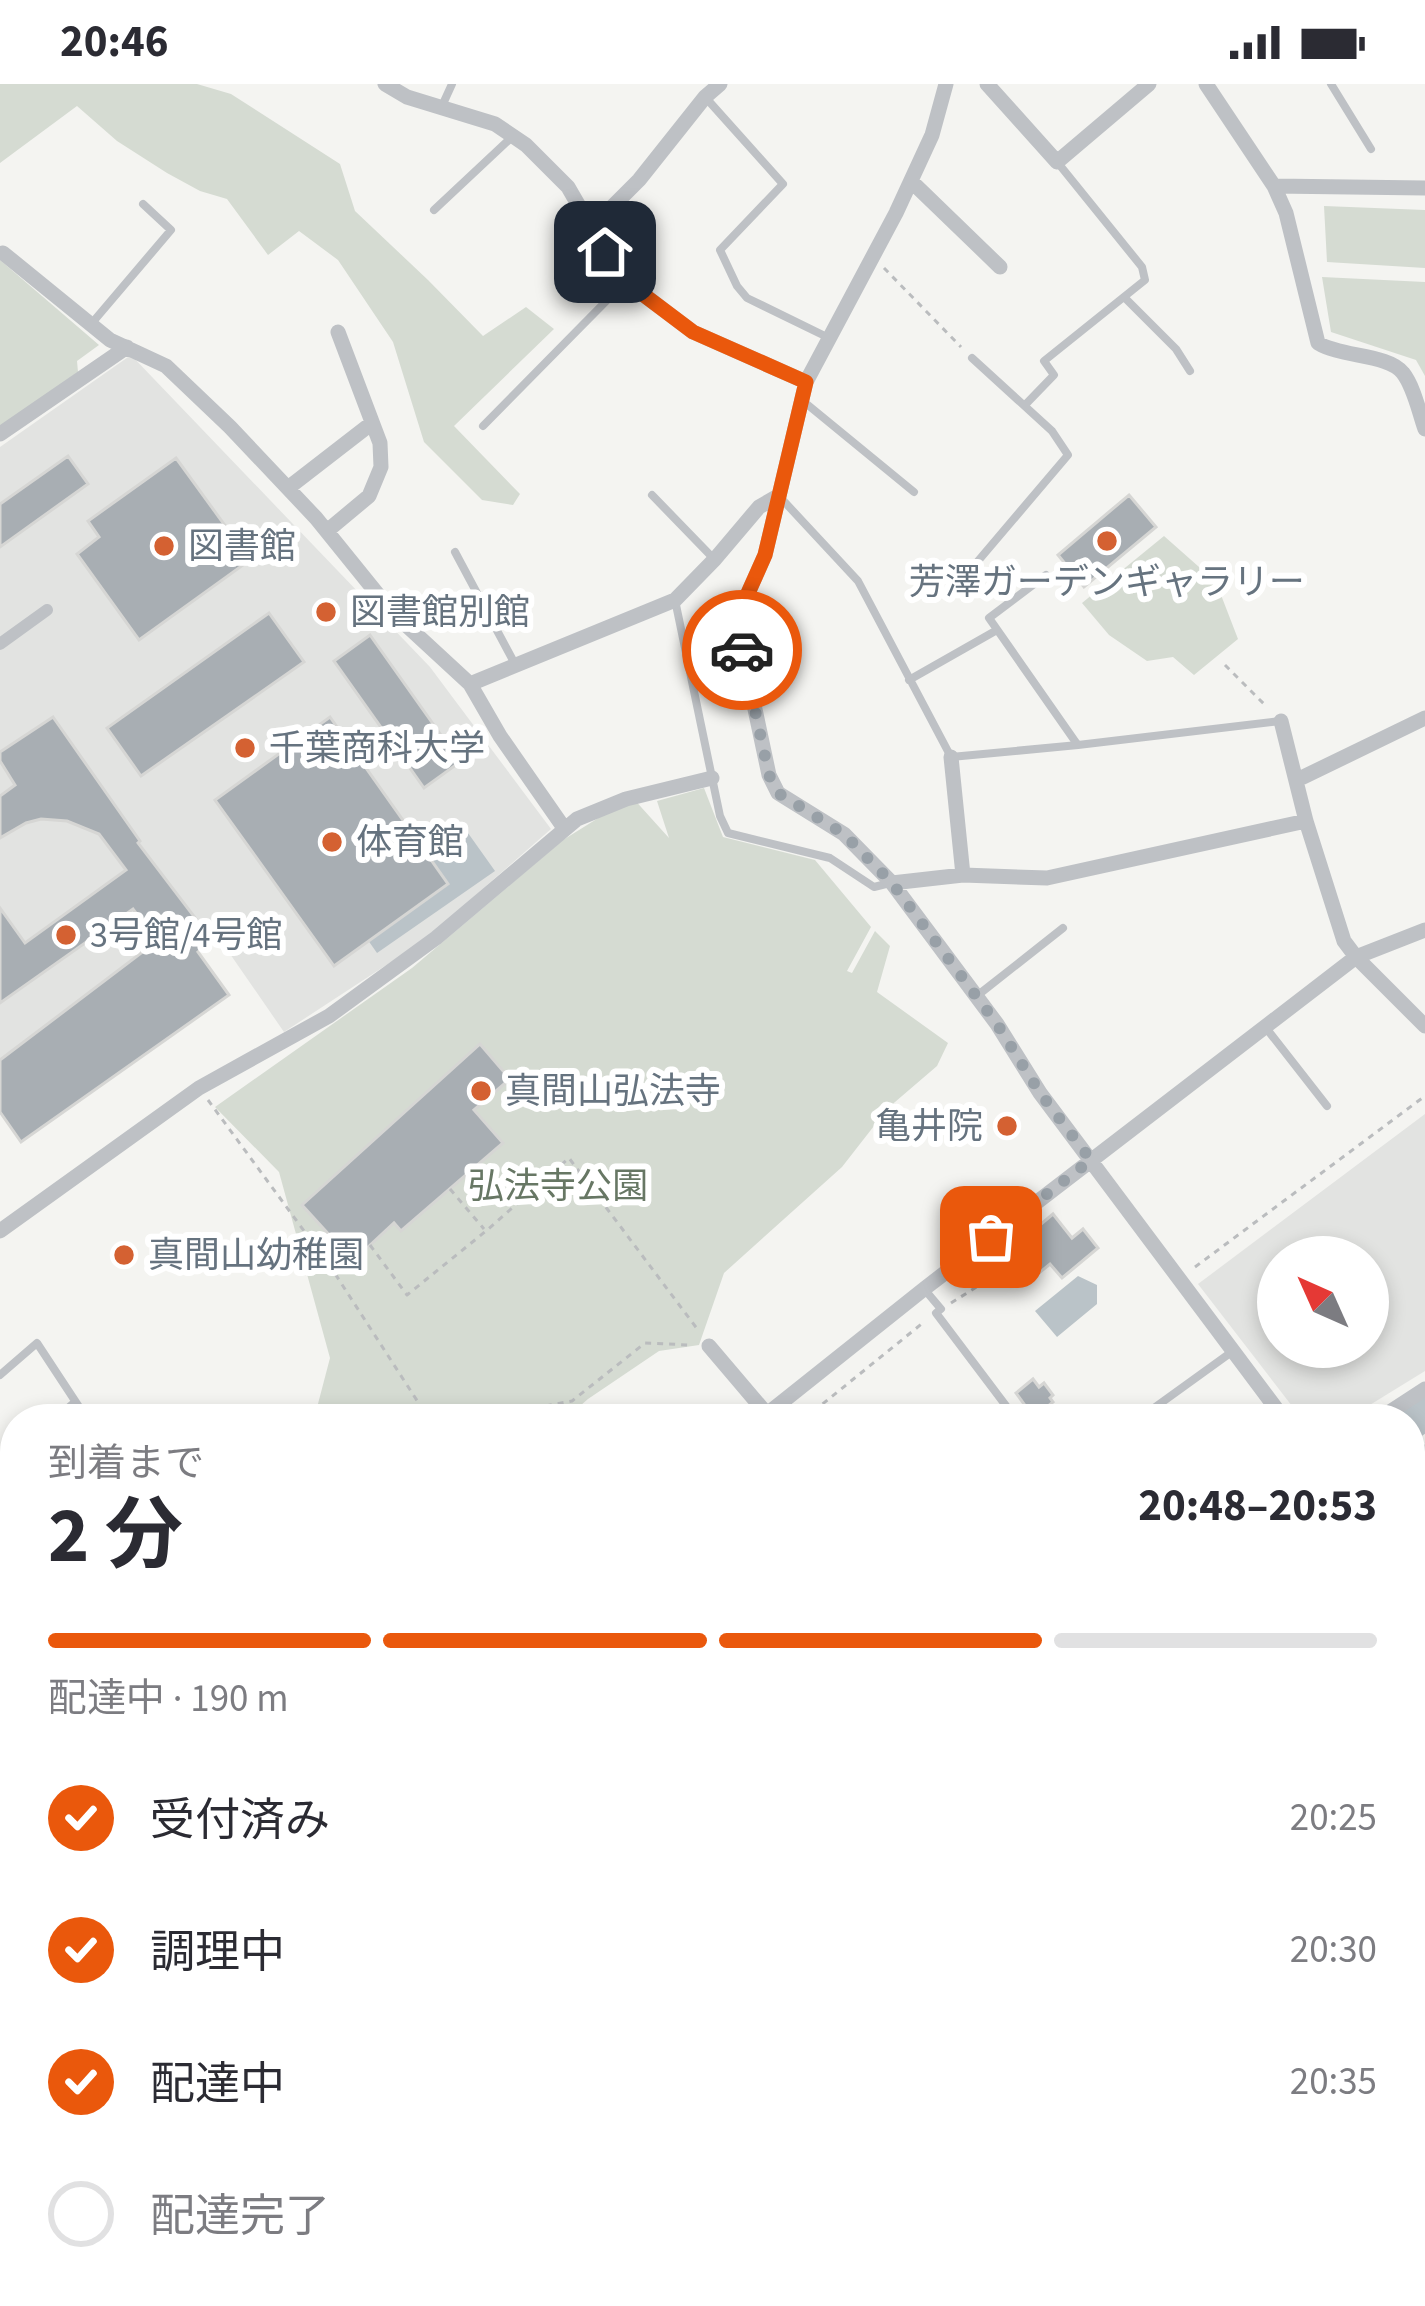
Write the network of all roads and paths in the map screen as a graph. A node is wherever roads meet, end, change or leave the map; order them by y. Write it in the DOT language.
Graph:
graph roads {
  1 [pos="385,84"];
  2 [pos="452,84"];
  3 [pos="946,84"];
  4 [pos="987,84"];
  5 [pos="1149,84"];
  6 [pos="1206,84"];
  7 [pos="1331,84"];
  8 [pos="715,88"];
  9 [pos="441,107"];
  10 [pos="513,136"];
  11 [pos="1371,149"];
  12 [pos="1057,162"];
  13 [pos="911,181"];
  14 [pos="1274,186"];
  15 [pos="1425,188"];
  16 [pos="142,203"];
  17 [pos="434,210"];
  18 [pos="590,228"];
  19 [pos="3,253"];
  20 [pos="874,258"];
  21 [pos="1000,267"];
  22 [pos="626,282"];
  23 [pos="1124,297"];
  24 [pos="92,325"];
  25 [pos="338,332"];
  26 [pos="830,339"];
  27 [pos="127,347"];
  28 [pos="973,358"];
  29 [pos="1190,371"];
  30 [pos="806,382"];
  31 [pos="802,400"];
  32 [pos="1025,406"];
  33 [pos="372,423"];
  34 [pos="483,426"];
  35 [pos="1425,430"];
  36 [pos="0,434"];
  37 [pos="288,488"];
  38 [pos="914,493"];
  39 [pos="652,495"];
  40 [pos="778,496"];
  41 [pos="327,531"];
  42 [pos="454,552"];
  43 [pos="715,559"];
  44 [pos="1046,575"];
  45 [pos="968,578"];
  46 [pos="675,600"];
  47 [pos="47,610"];
  48 [pos="997,630"];
  49 [pos="0,644"];
  50 [pos="1225,665"];
  51 [pos="515,666"];
  52 [pos="909,680"];
  53 [pos="470,684"];
  54 [pos="1425,718"];
  55 [pos="1281,721"];
  56 [pos="1078,745"];
  57 [pos="951,757"];
  58 [pos="712,778"];
  59 [pos="1297,780"];
  60 [pos="1306,820"];
  61 [pos="564,828"];
  62 [pos="963,874"];
  63 [pos="892,883"];
  64 [pos="1063,928"];
  65 [pos="1425,930"];
  66 [pos="1356,957"];
  67 [pos="976,996"];
  68 [pos="1265,1026"];
  69 [pos="1425,1026"];
  70 [pos="200,1088"];
  71 [pos="1425,1096"];
  72 [pos="1327,1106"];
  73 [pos="1091,1160"];
  74 [pos="450,1189"];
  75 [pos="0,1231"];
  76 [pos="486,1231"];
  77 [pos="370,1245"];
  78 [pos="1010,1266"];
  79 [pos="1179,1279"];
  80 [pos="924,1288"];
  81 [pos="939,1311"];
  82 [pos="709,1346"];
  83 [pos="1233,1351"];
  84 [pos="0,1375"];
  85 [pos="75,1402"];
  86 [pos="73,1404"];
  87 [pos="419,1404"];
  88 [pos="556,1404"];
  89 [pos="756,1404"];
  90 [pos="782,1404"];
  91 [pos="823,1404"];
  92 [pos="1005,1404"];
  93 [pos="1160,1404"];
  94 [pos="1273,1404"];
  1 -- 9 [label="street"];
  2 -- 9 [label="lane"];
  3 -- 13 [label="street"];
  4 -- 12 [label="street"];
  5 -- 12 [label="street"];
  6 -- 14 [label="street"];
  7 -- 11 [label="lane"];
  8 -- 18 [label="street"];
  8 -- 26 [label="lane"];
  9 -- 10 [label="street"];
  10 -- 17 [label="lane"];
  10 -- 18 [label="street"];
  12 -- 23 [label="lane"];
  13 -- 20 [label="street"];
  13 -- 21 [label="street"];
  14 -- 15 [label="street"];
  14 -- 35 [label="street"];
  16 -- 24 [label="lane"];
  18 -- 22 [label="street"];
  19 -- 24 [label="street"];
  20 -- 26 [label="street"];
  20 -- 28 [label="path"];
  22 -- 30 [label="street"];
  22 -- 34 [label="lane"];
  23 -- 29 [label="lane"];
  23 -- 32 [label="lane"];
  24 -- 27 [label="street"];
  25 -- 33 [label="street"];
  26 -- 30 [label="street"];
  27 -- 36 [label="street"];
  27 -- 37 [label="street"];
  28 -- 32 [label="lane"];
  30 -- 31 [label="street"];
  31 -- 38 [label="lane"];
  31 -- 40 [label="street"];
  32 -- 45 [label="lane"];
  33 -- 37 [label="street"];
  33 -- 41 [label="street"];
  37 -- 41 [label="street"];
  39 -- 43 [label="lane"];
  40 -- 43 [label="street"];
  40 -- 52 [label="lane"];
  40 -- 63 [label="street"];
  41 -- 53 [label="street"];
  42 -- 51 [label="lane"];
  43 -- 46 [label="street"];
  44 -- 48 [label="lane"];
  46 -- 51 [label="street"];
  46 -- 58 [label="lane"];
  47 -- 49 [label="street"];
  48 -- 52 [label="lane"];
  48 -- 56 [label="lane"];
  50 -- 55 [label="path"];
  51 -- 53 [label="street"];
  52 -- 57 [label="lane"];
  53 -- 61 [label="street"];
  54 -- 59 [label="street"];
  55 -- 56 [label="lane"];
  55 -- 59 [label="street"];
  56 -- 57 [label="lane"];
  57 -- 62 [label="street"];
  58 -- 61 [label="street"];
  58 -- 63 [label="lane"];
  59 -- 60 [label="street"];
  60 -- 62 [label="street"];
  60 -- 66 [label="street"];
  61 -- 70 [label="street"];
  62 -- 63 [label="street"];
  63 -- 67 [label="street"];
  64 -- 67 [label="lane"];
  65 -- 66 [label="street"];
  66 -- 68 [label="street"];
  66 -- 69 [label="street"];
  67 -- 73 [label="street"];
  68 -- 72 [label="lane"];
  68 -- 73 [label="street"];
  70 -- 75 [label="street"];
  70 -- 87 [label="path"];
  71 -- 79 [label="path"];
  73 -- 79 [label="street"];
  73 -- 80 [label="street"];
  74 -- 76 [label="path"];
  76 -- 77 [label="path"];
  76 -- 82 [label="path"];
  78 -- 81 [label="path"];
  79 -- 83 [label="street"];
  80 -- 81 [label="lane"];
  80 -- 90 [label="street"];
  81 -- 91 [label="path"];
  81 -- 92 [label="lane"];
  82 -- 88 [label="path"];
  82 -- 89 [label="street"];
  83 -- 93 [label="lane"];
  83 -- 94 [label="street"];
  84 -- 85 [label="lane"];
  85 -- 86 [label="lane"];
}
